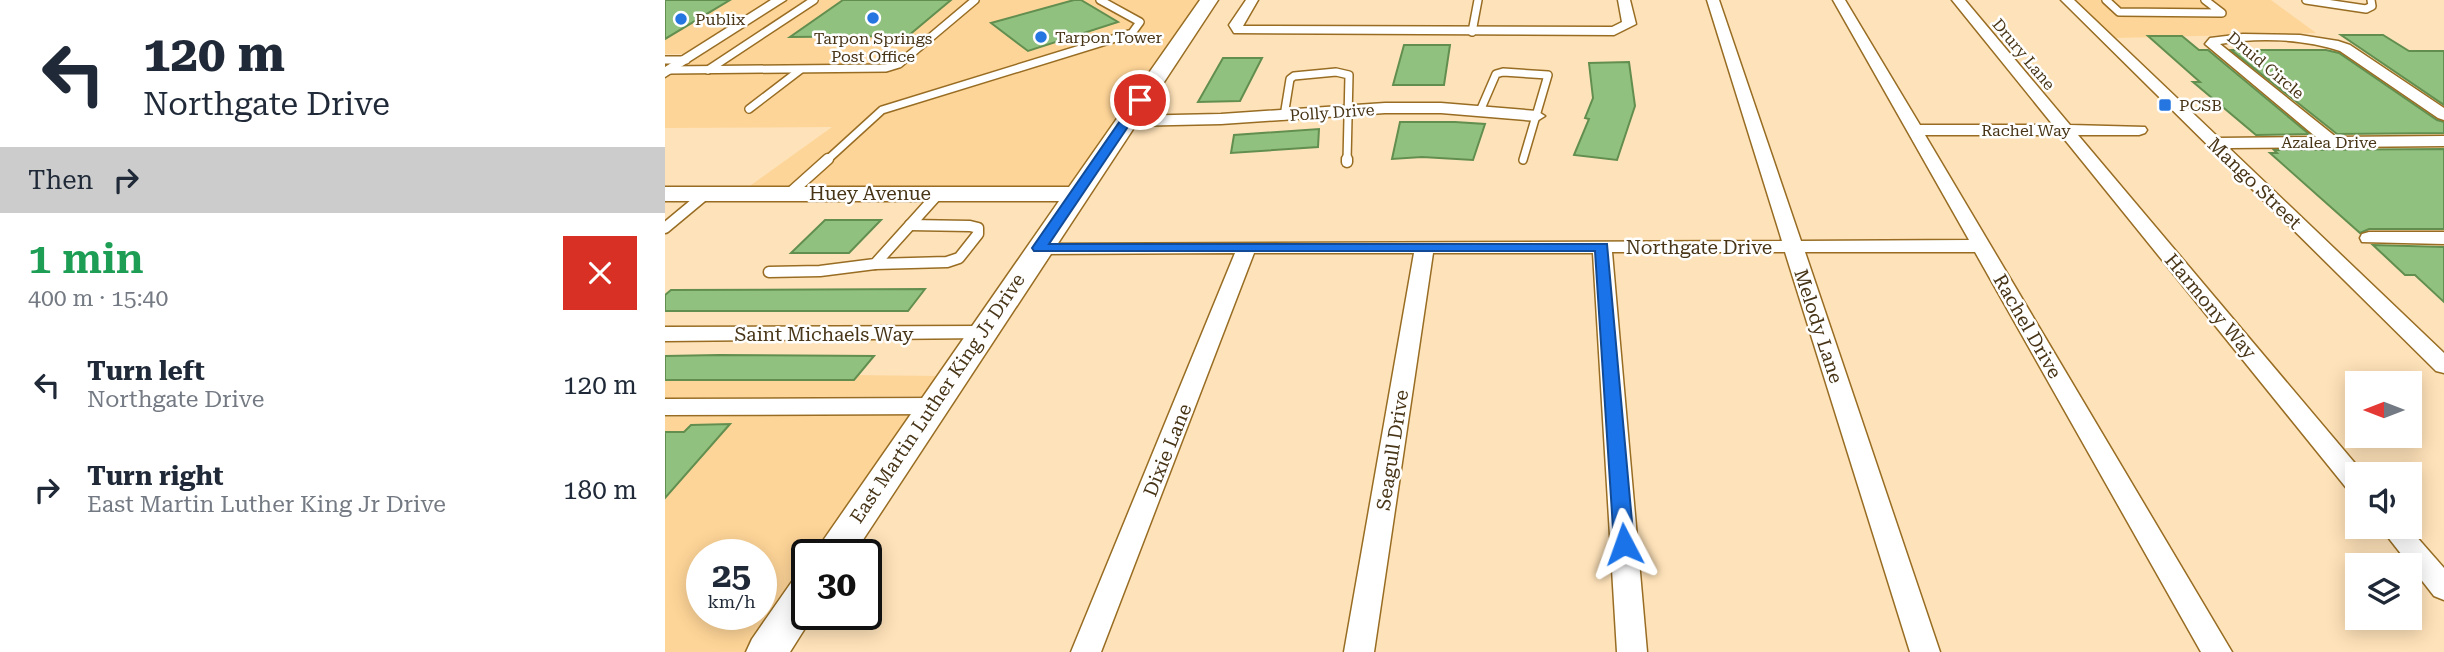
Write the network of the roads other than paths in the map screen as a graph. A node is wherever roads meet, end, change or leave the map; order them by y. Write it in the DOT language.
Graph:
graph roads {
  1 [pos="780,0"];
  2 [pos="814,0"];
  3 [pos="975,0"];
  4 [pos="1100,0"];
  5 [pos="1209,0"];
  6 [pos="1252,0"];
  7 [pos="1478,0"];
  8 [pos="1624,0"];
  9 [pos="1713,0"];
  10 [pos="1839,0"];
  11 [pos="1958,0"];
  12 [pos="2067,0"];
  13 [pos="2106,0"];
  14 [pos="2205,0"];
  15 [pos="2306,0"];
  16 [pos="2371,0"];
  17 [pos="1472,32"];
  18 [pos="666,68"];
  19 [pos="707,70"];
  20 [pos="800,70"];
  21 [pos="749,109"];
  22 [pos="1348,111"];
  23 [pos="1480,111"];
  24 [pos="2444,115"];
  25 [pos="1284,116"];
  26 [pos="1537,116"];
  27 [pos="1126,121"];
  28 [pos="2064,129"];
  29 [pos="1914,130"];
  30 [pos="2139,130"];
  31 [pos="2444,141"];
  32 [pos="2332,142"];
  33 [pos="2213,143"];
  34 [pos="1523,160"];
  35 [pos="1347,162"];
  36 [pos="707,193"];
  37 [pos="790,193"];
  38 [pos="665,194"];
  39 [pos="938,194"];
  40 [pos="1075,194"];
  41 [pos="910,225"];
  42 [pos="665,228"];
  43 [pos="2369,238"];
  44 [pos="2444,238"];
  45 [pos="1793,246"];
  46 [pos="1981,246"];
  47 [pos="1602,247"];
  48 [pos="1039,248"];
  49 [pos="1247,248"];
  50 [pos="1424,248"];
  51 [pos="875,264"];
  52 [pos="769,272"];
  53 [pos="982,333"];
  54 [pos="665,334"];
  55 [pos="2444,366"];
  56 [pos="932,406"];
  57 [pos="665,407"];
  58 [pos="2345,469"];
  59 [pos="843,539"];
  60 [pos="2403,539"];
  61 [pos="2444,588"];
  62 [pos="791,616"];
  63 [pos="767,652"];
  64 [pos="1086,652"];
  65 [pos="1359,652"];
  66 [pos="1632,652"];
  67 [pos="1925,652"];
  68 [pos="2217,652"];
  1 -- 18 [label="street"];
  2 -- 19 [label="lane"];
  3 -- 20 [label="lane"];
  4 -- 37 [label="lane"];
  5 -- 27 [label="street, East Martin Luther King Jr Drive"];
  6 -- 17 [label="street"];
  7 -- 17 [label="lane"];
  8 -- 17 [label="street"];
  9 -- 45 [label="street, Melody Lane"];
  10 -- 29 [label="street, Rachel Drive"];
  11 -- 28 [label="street, Drury Lane"];
  12 -- 33 [label="street, Mango Street"];
  13 -- 14 [label="lane"];
  15 -- 16 [label="lane"];
  18 -- 19 [label="lane"];
  19 -- 20 [label="lane"];
  20 -- 21 [label="lane"];
  22 -- 23 [label="street, Polly Drive"];
  22 -- 25 [label="street, Polly Drive"];
  22 -- 25 [label="lane"];
  22 -- 35 [label="lane"];
  23 -- 26 [label="street, Polly Drive"];
  23 -- 26 [label="lane"];
  24 -- 32 [label="street, Druid Circle"];
  25 -- 27 [label="street, Polly Drive"];
  26 -- 34 [label="lane"];
  27 -- 40 [label="street, East Martin Luther King Jr Drive"];
  28 -- 29 [label="street, Rachel Way"];
  28 -- 30 [label="street, Rachel Way"];
  28 -- 58 [label="street, Harmony Way"];
  29 -- 46 [label="street, Rachel Drive"];
  31 -- 32 [label="street, Azalea Drive"];
  32 -- 33 [label="street, Azalea Drive"];
  33 -- 55 [label="street, Mango Street"];
  36 -- 37 [label="street, Huey Avenue"];
  36 -- 38 [label="street, Huey Avenue"];
  36 -- 42 [label="lane"];
  37 -- 39 [label="street, Huey Avenue"];
  39 -- 40 [label="street, Huey Avenue"];
  39 -- 41 [label="lane"];
  40 -- 48 [label="street, East Martin Luther King Jr Drive"];
  41 -- 51 [label="lane"];
  41 -- 51 [label="lane"];
  43 -- 44 [label="street"];
  45 -- 46 [label="street, Northgate Drive"];
  45 -- 47 [label="street, Northgate Drive"];
  45 -- 67 [label="street, Melody Lane"];
  46 -- 68 [label="street, Rachel Drive"];
  47 -- 50 [label="street, Northgate Drive"];
  47 -- 66 [label="street"];
  48 -- 49 [label="street, Northgate Drive"];
  48 -- 53 [label="street, East Martin Luther King Jr Drive"];
  49 -- 50 [label="street, Northgate Drive"];
  49 -- 64 [label="street, Dixie Lane"];
  50 -- 65 [label="street, Seagull Drive"];
  51 -- 52 [label="lane"];
  53 -- 54 [label="street, Saint Michaels Way"];
  53 -- 56 [label="street, East Martin Luther King Jr Drive"];
  56 -- 57 [label="street"];
  56 -- 59 [label="street, East Martin Luther King Jr Drive"];
  60 -- 61 [label="street"];
  62 -- 63 [label="street"];
}
